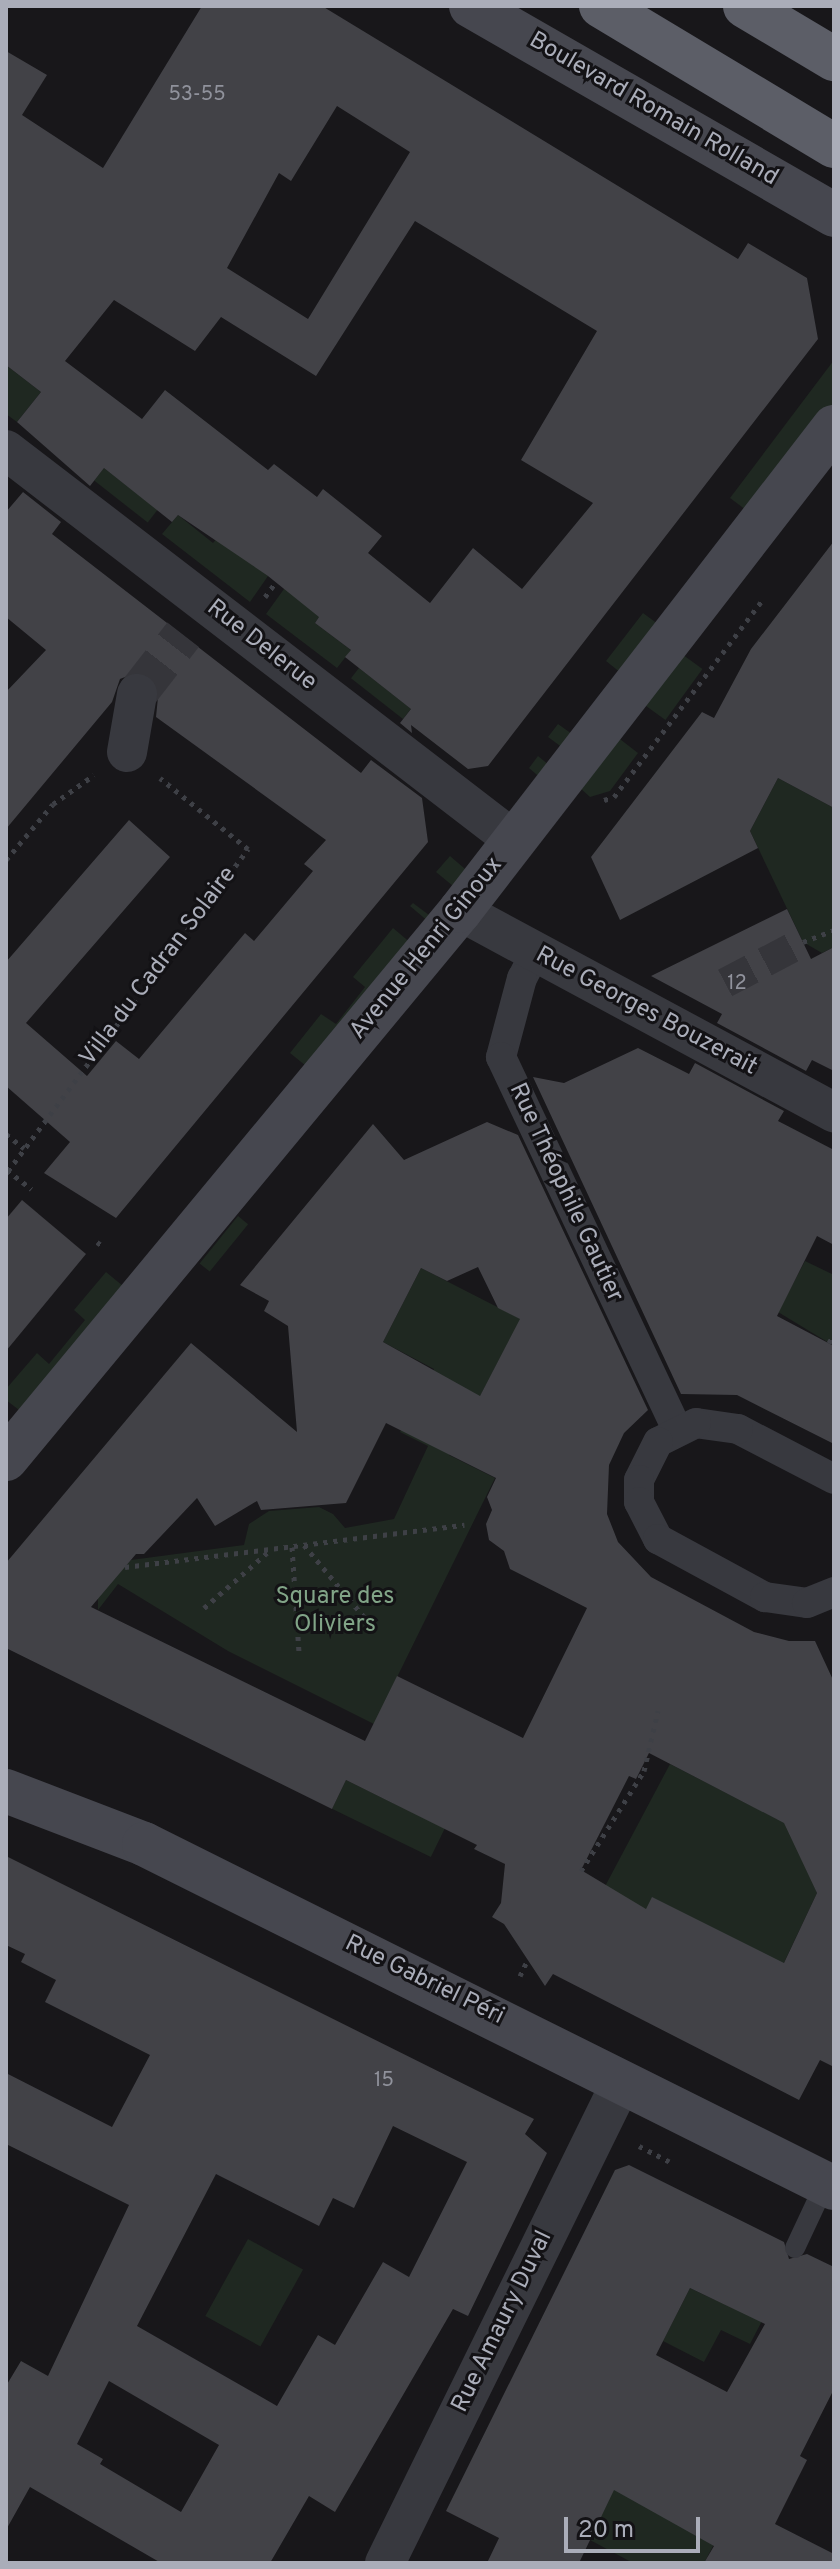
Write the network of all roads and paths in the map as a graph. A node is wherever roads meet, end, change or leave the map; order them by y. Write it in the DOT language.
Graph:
graph roads {
  1 [pos="471,6"];
  2 [pos="601,6"];
  3 [pos="745,6"];
  4 [pos="834,59"];
  5 [pos="834,146"];
  6 [pos="834,215"];
  7 [pos="834,427"];
  8 [pos="6,450"];
  9 [pos="137,694"];
  10 [pos="127,752"];
  11 [pos="515,841"];
  12 [pos="6,860"];
  13 [pos="460,911"];
  14 [pos="832,933"];
  15 [pos="803,942"];
  16 [pos="535,953"];
  17 [pos="834,1112"];
  18 [pos="6,1134"];
  19 [pos="24,1148"];
  20 [pos="7,1170"];
  21 [pos="31,1189"];
  22 [pos="97,1242"];
  23 [pos="104,1247"];
  24 [pos="834,1334"];
  25 [pos="829,1343"];
  26 [pos="677,1429"];
  27 [pos="6,1459"];
  28 [pos="834,1479"];
  29 [pos="464,1525"];
  30 [pos="304,1545"];
  31 [pos="292,1547"];
  32 [pos="272,1549"];
  33 [pos="125,1567"];
  34 [pos="831,1603"];
  35 [pos="204,1608"];
  36 [pos="365,1618"];
  37 [pos="299,1652"];
  38 [pos="658,1711"];
  39 [pos="6,1791"];
  40 [pos="581,1871"];
  41 [pos="528,1959"];
  42 [pos="520,1976"];
  43 [pos="622,2081"];
  44 [pos="829,2186"];
  45 [pos="795,2248"];
  46 [pos="385,2563"];
  1 -- 6 [label="main road, Boulevard Romain Rolland"];
  2 -- 5 [label="highway"];
  3 -- 4 [label="highway"];
  7 -- 11 [label="main road, Avenue Henri Ginoux"];
  8 -- 11 [label="street, Rue Delerue"];
  9 -- 10 [label="street"];
  10 -- 12 [label="path"];
  10 -- 19 [label="path, Villa du Cadran Solaire"];
  11 -- 13 [label="main road, Avenue Henri Ginoux"];
  13 -- 16 [label="street, Rue Georges Bouzerait"];
  13 -- 27 [label="main road, Avenue Henri Ginoux"];
  14 -- 15 [label="path"];
  16 -- 17 [label="street, Rue Georges Bouzerait"];
  16 -- 26 [label="street, Rue Théophile Gautier"];
  18 -- 19 [label="path"];
  19 -- 20 [label="path, Villa du Cadran Solaire"];
  20 -- 21 [label="path"];
  22 -- 23 [label="path"];
  24 -- 25 [label="path"];
  26 -- 28 [label="street"];
  26 -- 34 [label="street"];
  29 -- 30 [label="path"];
  30 -- 31 [label="path"];
  30 -- 36 [label="path"];
  31 -- 32 [label="path"];
  31 -- 37 [label="path"];
  32 -- 33 [label="path"];
  32 -- 35 [label="path"];
  38 -- 40 [label="path"];
  39 -- 43 [label="main road, Rue Gabriel Péri"];
  41 -- 42 [label="path"];
  43 -- 44 [label="main road, Rue Gabriel Péri"];
  43 -- 46 [label="street, Rue Amaury Duval"];
  44 -- 45 [label="lane"];
}
